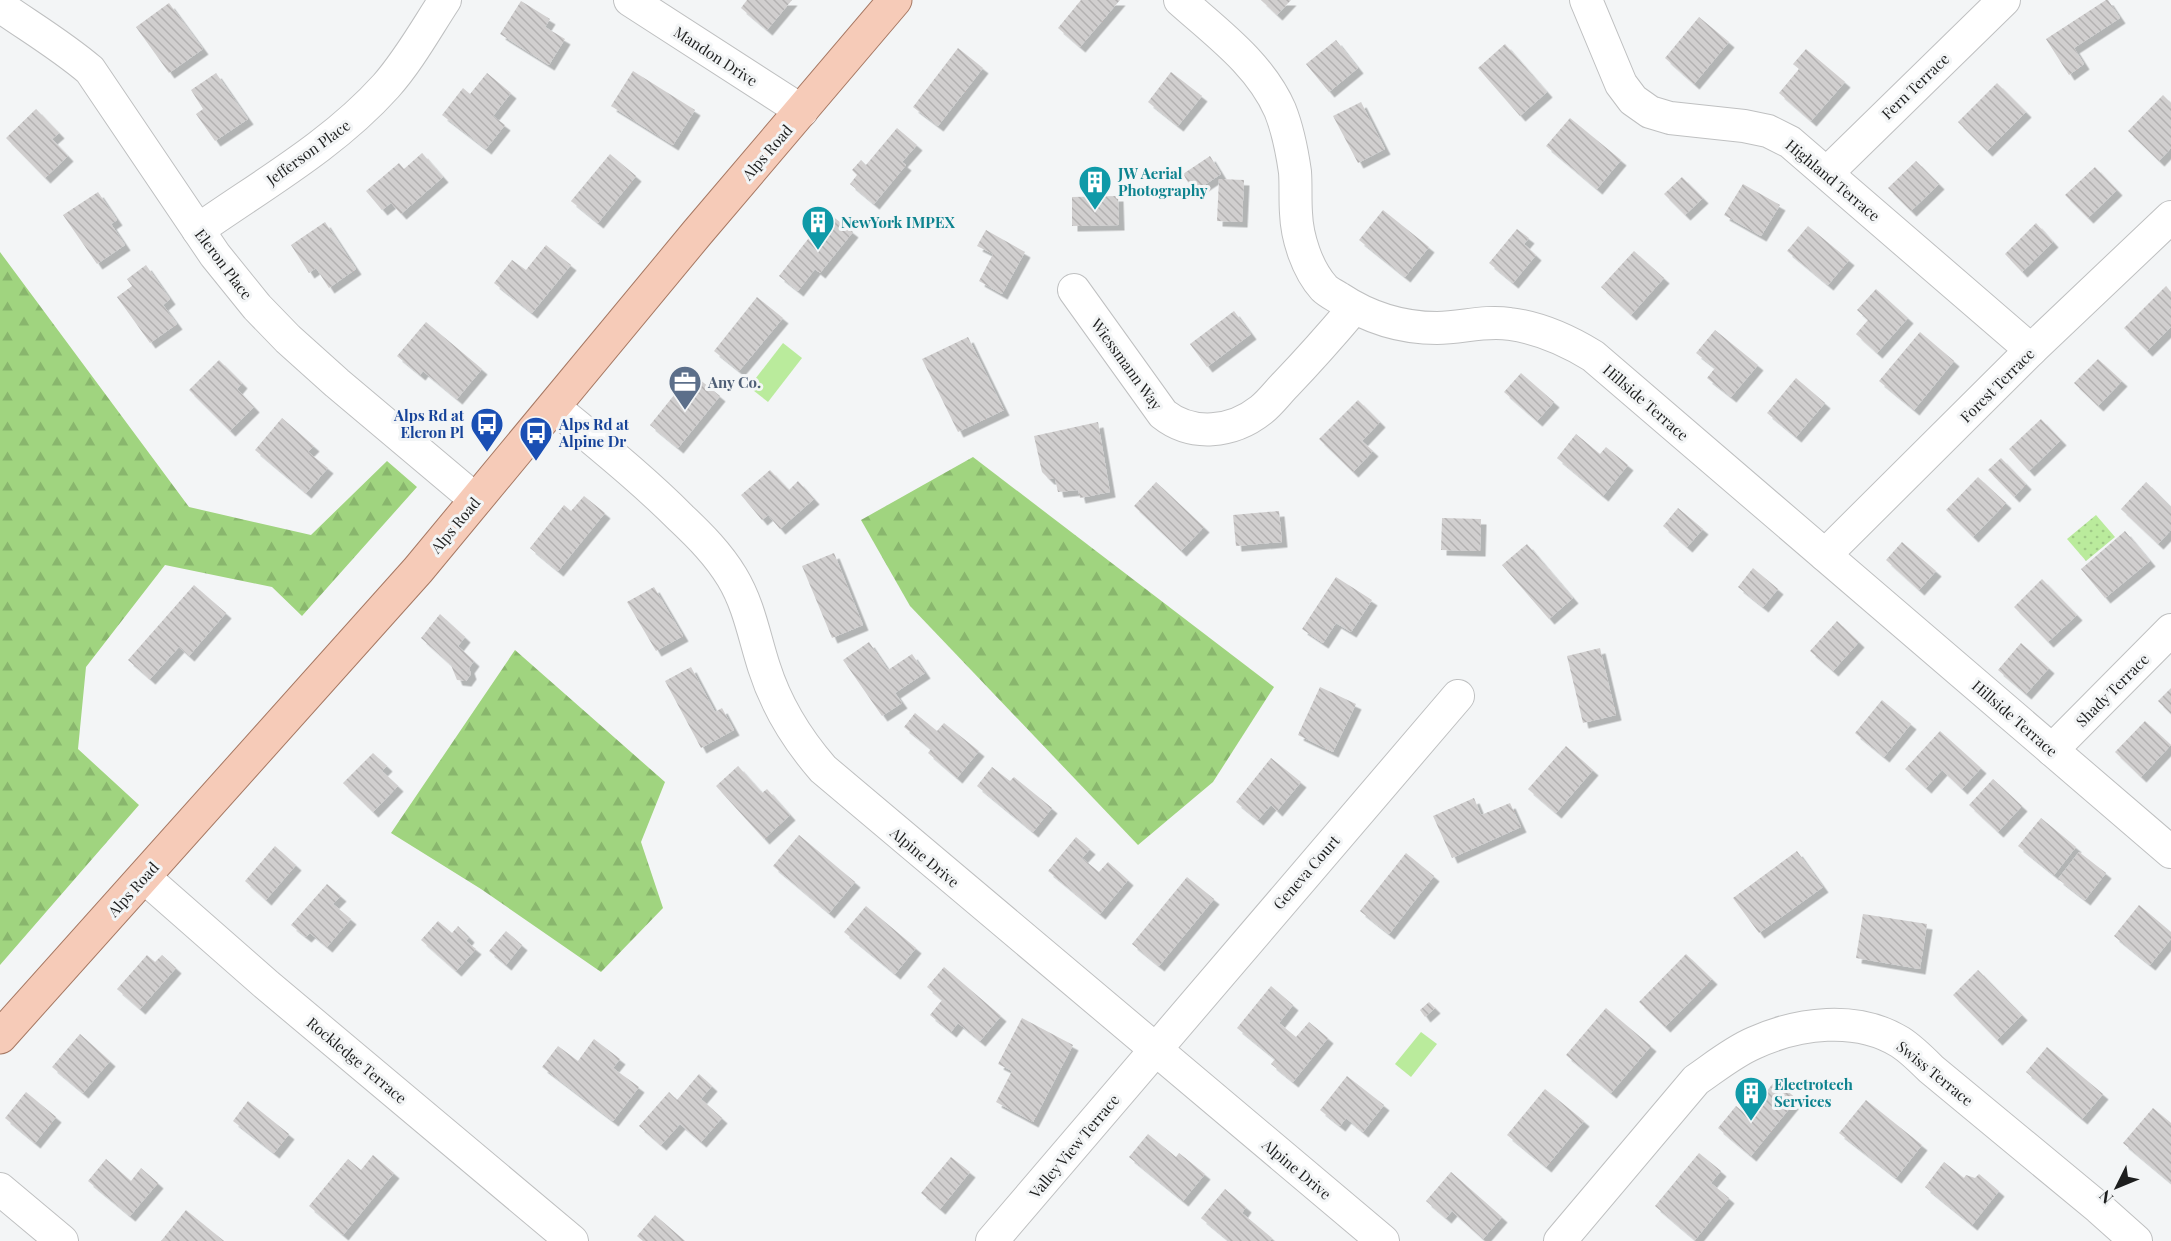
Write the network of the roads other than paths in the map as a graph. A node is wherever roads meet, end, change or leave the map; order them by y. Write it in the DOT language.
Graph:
graph roads {
  1 [pos="446,0"];
  2 [pos="630,0"];
  3 [pos="895,0"];
  4 [pos="1180,0"];
  5 [pos="1586,0"];
  6 [pos="2004,0"];
  7 [pos="0,6"];
  8 [pos="802,111"];
  9 [pos="1827,173"];
  10 [pos="2171,216"];
  11 [pos="198,230"];
  12 [pos="1074,290"];
  13 [pos="1354,308"];
  14 [pos="2031,350"];
  15 [pos="554,407"];
  16 [pos="476,500"];
  17 [pos="1825,555"];
  18 [pos="2171,630"];
  19 [pos="1458,696"];
  20 [pos="2052,750"];
  21 [pos="2171,852"];
  22 [pos="144,877"];
  23 [pos="0,1037"];
  24 [pos="1155,1050"];
  25 [pos="0,1189"];
  26 [pos="62,1241"];
  27 [pos="572,1241"];
  28 [pos="992,1241"];
  29 [pos="1383,1241"];
  30 [pos="1560,1241"];
  31 [pos="2136,1241"];
  1 -- 11 [label="street, Jefferson Place"];
  2 -- 8 [label="street, Mandon Drive"];
  3 -- 8 [label="main road, Alps Road"];
  4 -- 13 [label="street, Hillside Terrace"];
  5 -- 9 [label="street, Highland Terrace"];
  6 -- 9 [label="street, Fern Terrace"];
  7 -- 11 [label="street, Eleron Place"];
  8 -- 15 [label="main road, Alps Road"];
  9 -- 14 [label="street, Highland Terrace"];
  10 -- 14 [label="street, Forest Terrace"];
  11 -- 16 [label="street, Eleron Place"];
  12 -- 13 [label="street, Wiessmann Way"];
  13 -- 17 [label="street, Hillside Terrace"];
  14 -- 17 [label="street, Forest Terrace"];
  15 -- 16 [label="main road, Alps Road"];
  15 -- 24 [label="street, Alpine Drive"];
  16 -- 22 [label="main road, Alps Road"];
  17 -- 20 [label="street, Hillside Terrace"];
  18 -- 20 [label="street, Shady Terrace"];
  19 -- 24 [label="street, Geneva Court"];
  20 -- 21 [label="street, Hillside Terrace"];
  22 -- 23 [label="main road, Alps Road"];
  22 -- 27 [label="street, Rockledge Terrace"];
  24 -- 28 [label="street, Valley View Terrace"];
  24 -- 29 [label="street, Alpine Drive"];
  25 -- 26 [label="street"];
  30 -- 31 [label="street, Swiss Terrace"];
}
